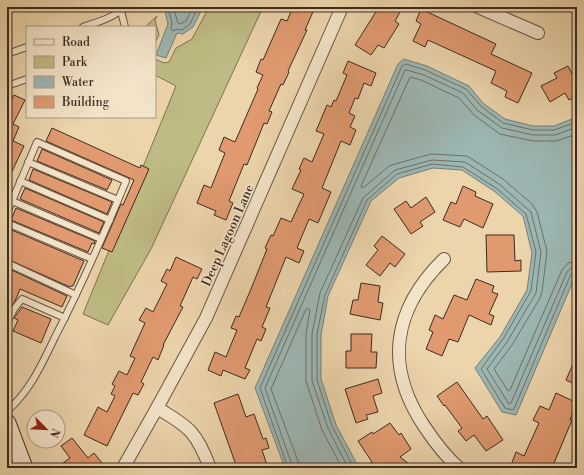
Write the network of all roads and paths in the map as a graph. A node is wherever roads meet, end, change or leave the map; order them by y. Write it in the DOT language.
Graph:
graph roads {
  1 [pos="113,7"];
  2 [pos="342,7"];
  3 [pos="478,7"];
  4 [pos="123,9"];
  5 [pos="86,26"];
  6 [pos="125,26"];
  7 [pos="538,32"];
  8 [pos="26,47"];
  9 [pos="8,51"];
  10 [pos="26,79"];
  11 [pos="7,86"];
  12 [pos="28,162"];
  13 [pos="20,181"];
  14 [pos="118,200"];
  15 [pos="12,201"];
  16 [pos="7,213"];
  17 [pos="110,220"];
  18 [pos="7,223"];
  19 [pos="101,239"];
  20 [pos="92,259"];
  21 [pos="444,259"];
  22 [pos="7,263"];
  23 [pos="76,295"];
  24 [pos="65,318"];
  25 [pos="7,323"];
  26 [pos="157,408"];
  27 [pos="7,411"];
  28 [pos="7,423"];
  29 [pos="24,468"];
  30 [pos="123,468"];
  31 [pos="210,468"];
  32 [pos="459,468"];
  1 -- 4 [label="lane"];
  2 -- 26 [label="street, Deep Lagoon Lane"];
  3 -- 7 [label="street"];
  4 -- 5 [label="lane"];
  4 -- 6 [label="lane"];
  8 -- 9 [label="lane"];
  10 -- 11 [label="lane"];
  12 -- 13 [label="lane"];
  12 -- 14 [label="lane"];
  12 -- 14 [label="lane"];
  13 -- 15 [label="lane"];
  13 -- 17 [label="lane"];
  14 -- 17 [label="lane"];
  15 -- 16 [label="lane"];
  15 -- 19 [label="lane"];
  17 -- 19 [label="lane"];
  18 -- 20 [label="lane"];
  19 -- 20 [label="lane"];
  20 -- 23 [label="lane"];
  21 -- 32 [label="street"];
  22 -- 23 [label="lane"];
  23 -- 24 [label="lane"];
  24 -- 25 [label="lane"];
  24 -- 27 [label="lane"];
  26 -- 30 [label="street, Deep Lagoon Lane"];
  26 -- 31 [label="street"];
  28 -- 29 [label="main road"];
}
